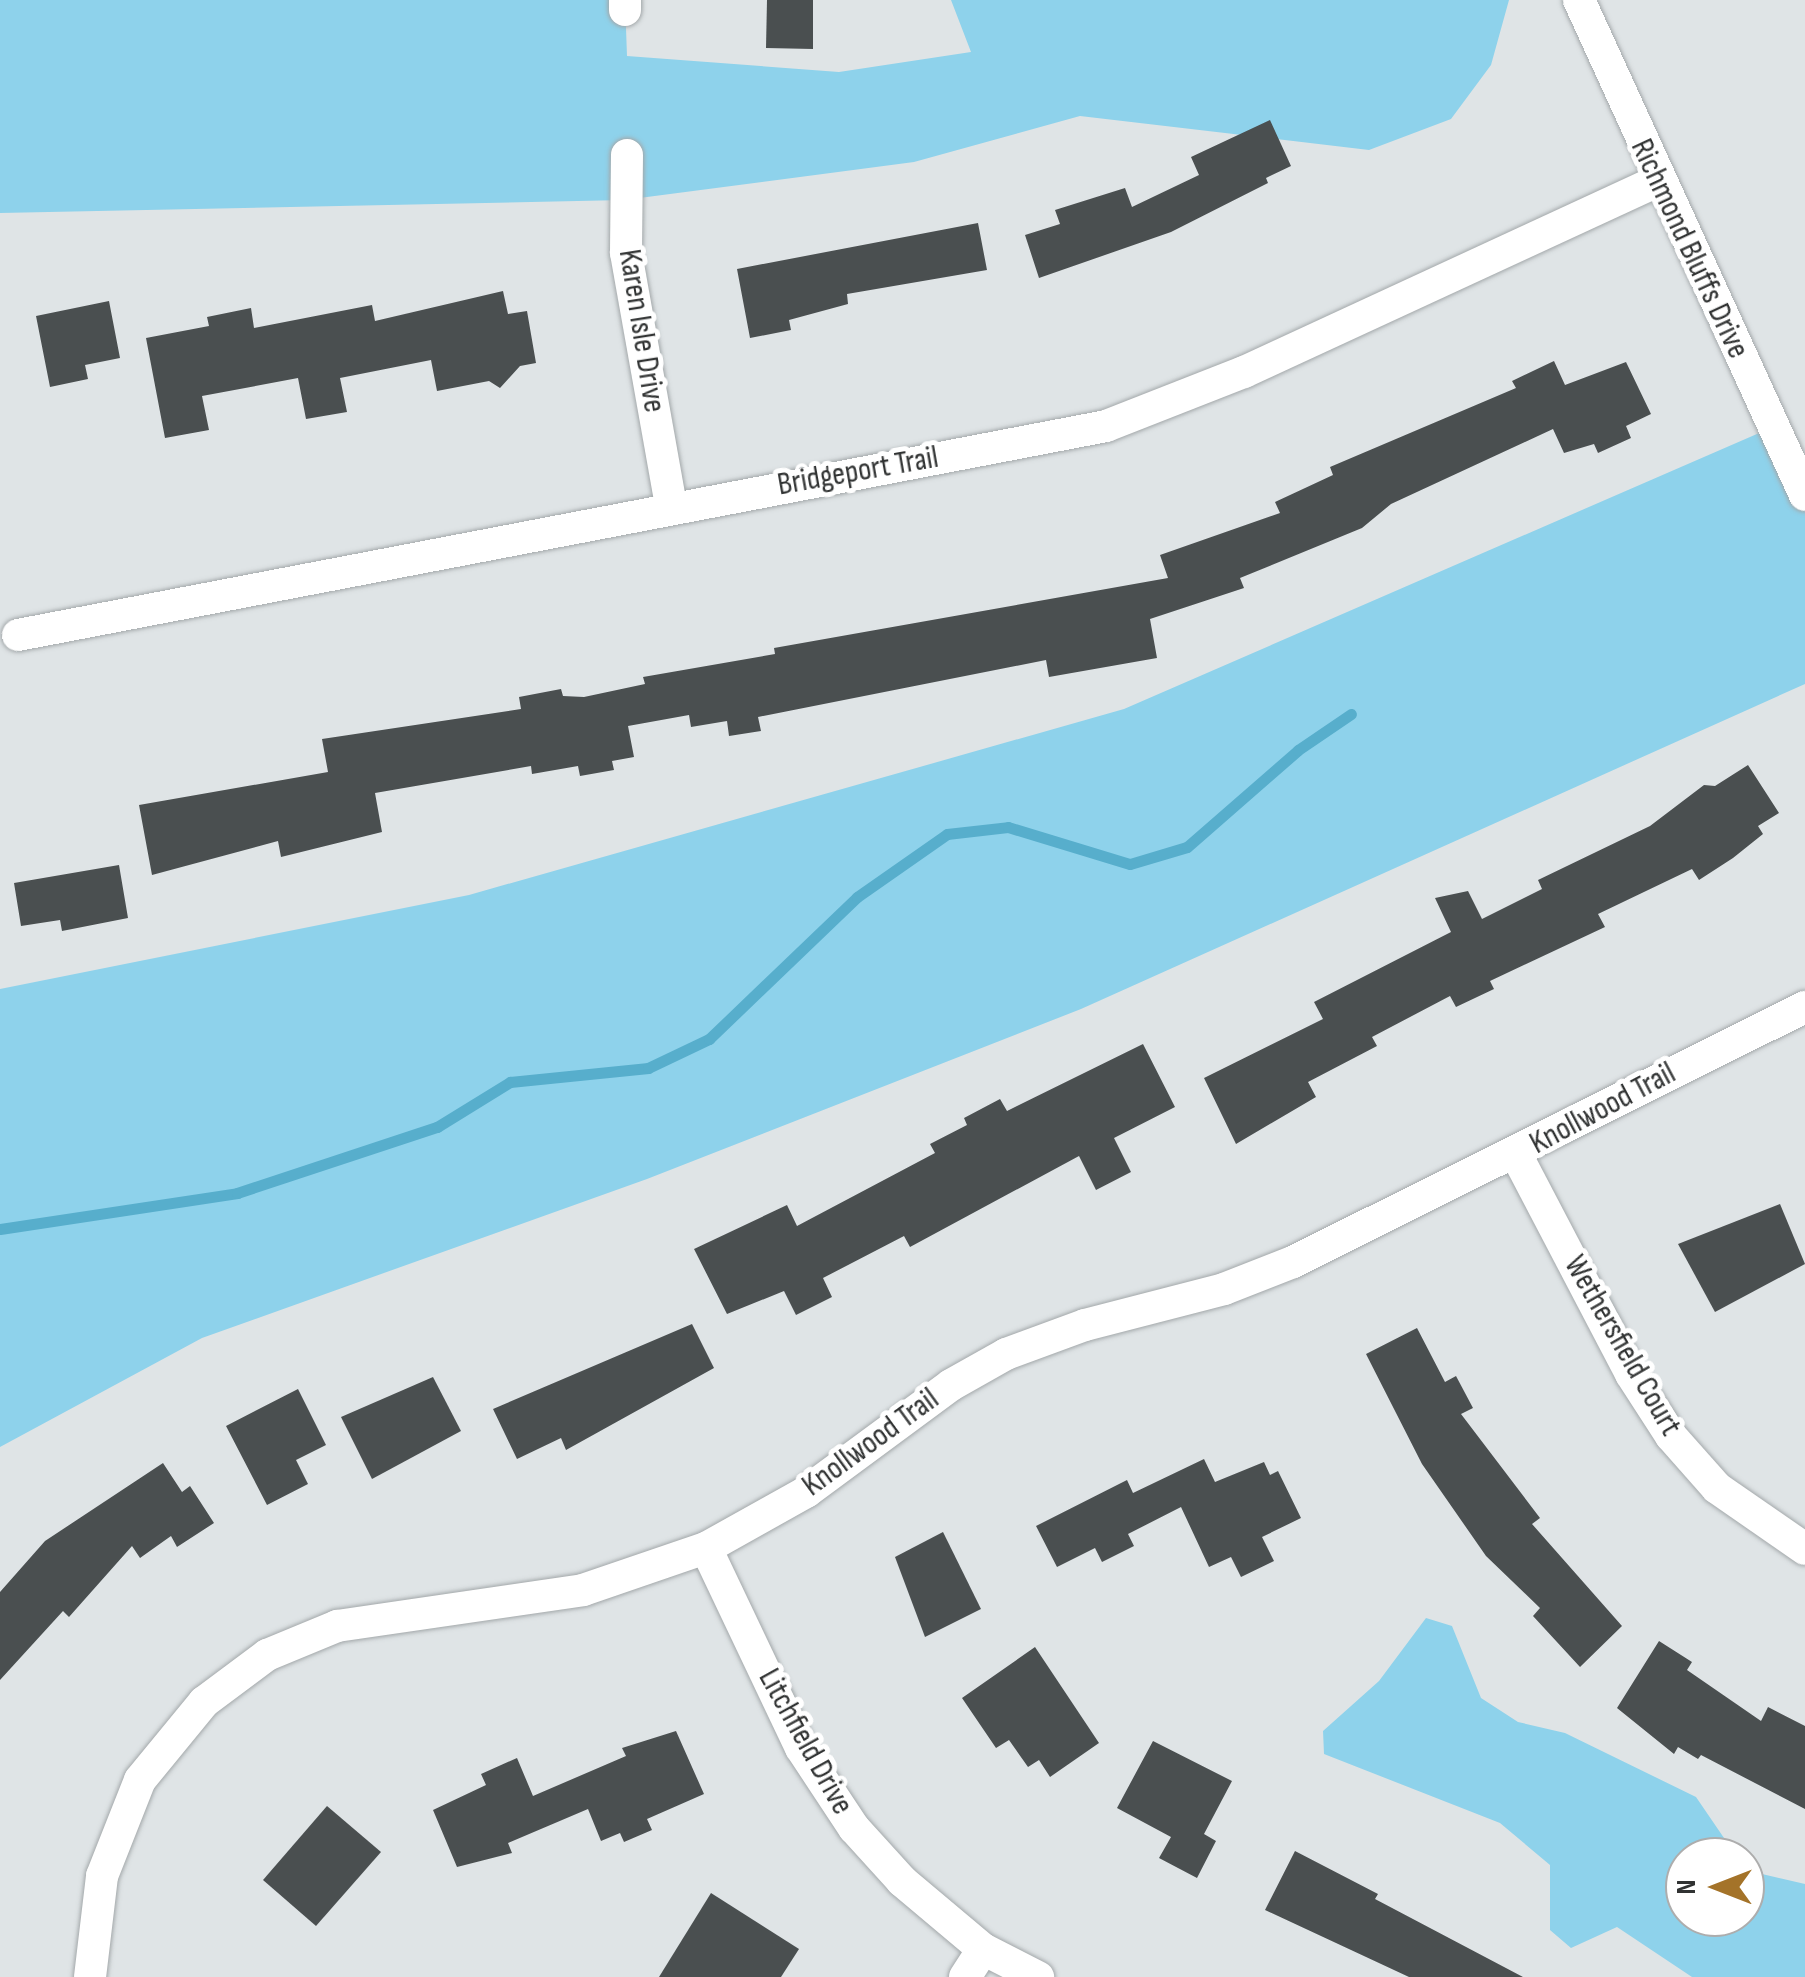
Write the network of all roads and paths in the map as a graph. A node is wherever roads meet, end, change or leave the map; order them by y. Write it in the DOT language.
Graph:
graph roads {
  1 [pos="1579,0"];
  2 [pos="627,155"];
  3 [pos="1657,181"];
  4 [pos="1805,495"];
  5 [pos="671,506"];
  6 [pos="18,635"];
  7 [pos="1805,1007"];
  8 [pos="1516,1154"];
  9 [pos="706,1548"];
  10 [pos="1805,1550"];
  11 [pos="974,1963"];
  12 [pos="90,1977"];
  13 [pos="1038,1977"];
  1 -- 3 [label="street, Richmond Bluffs Drive"];
  2 -- 5 [label="street, Karen Isle Drive"];
  3 -- 4 [label="street, Richmond Bluffs Drive"];
  3 -- 5 [label="street, Bridgeport Trail"];
  5 -- 6 [label="street, Bridgeport Trail"];
  7 -- 8 [label="street, Knollwood Trail"];
  8 -- 9 [label="street, Knollwood Trail"];
  8 -- 10 [label="street, Wethersfield Court"];
  9 -- 11 [label="street, Litchfield Drive"];
  9 -- 12 [label="street, Knollwood Trail"];
  11 -- 13 [label="street, Litchfield Drive"];
}
